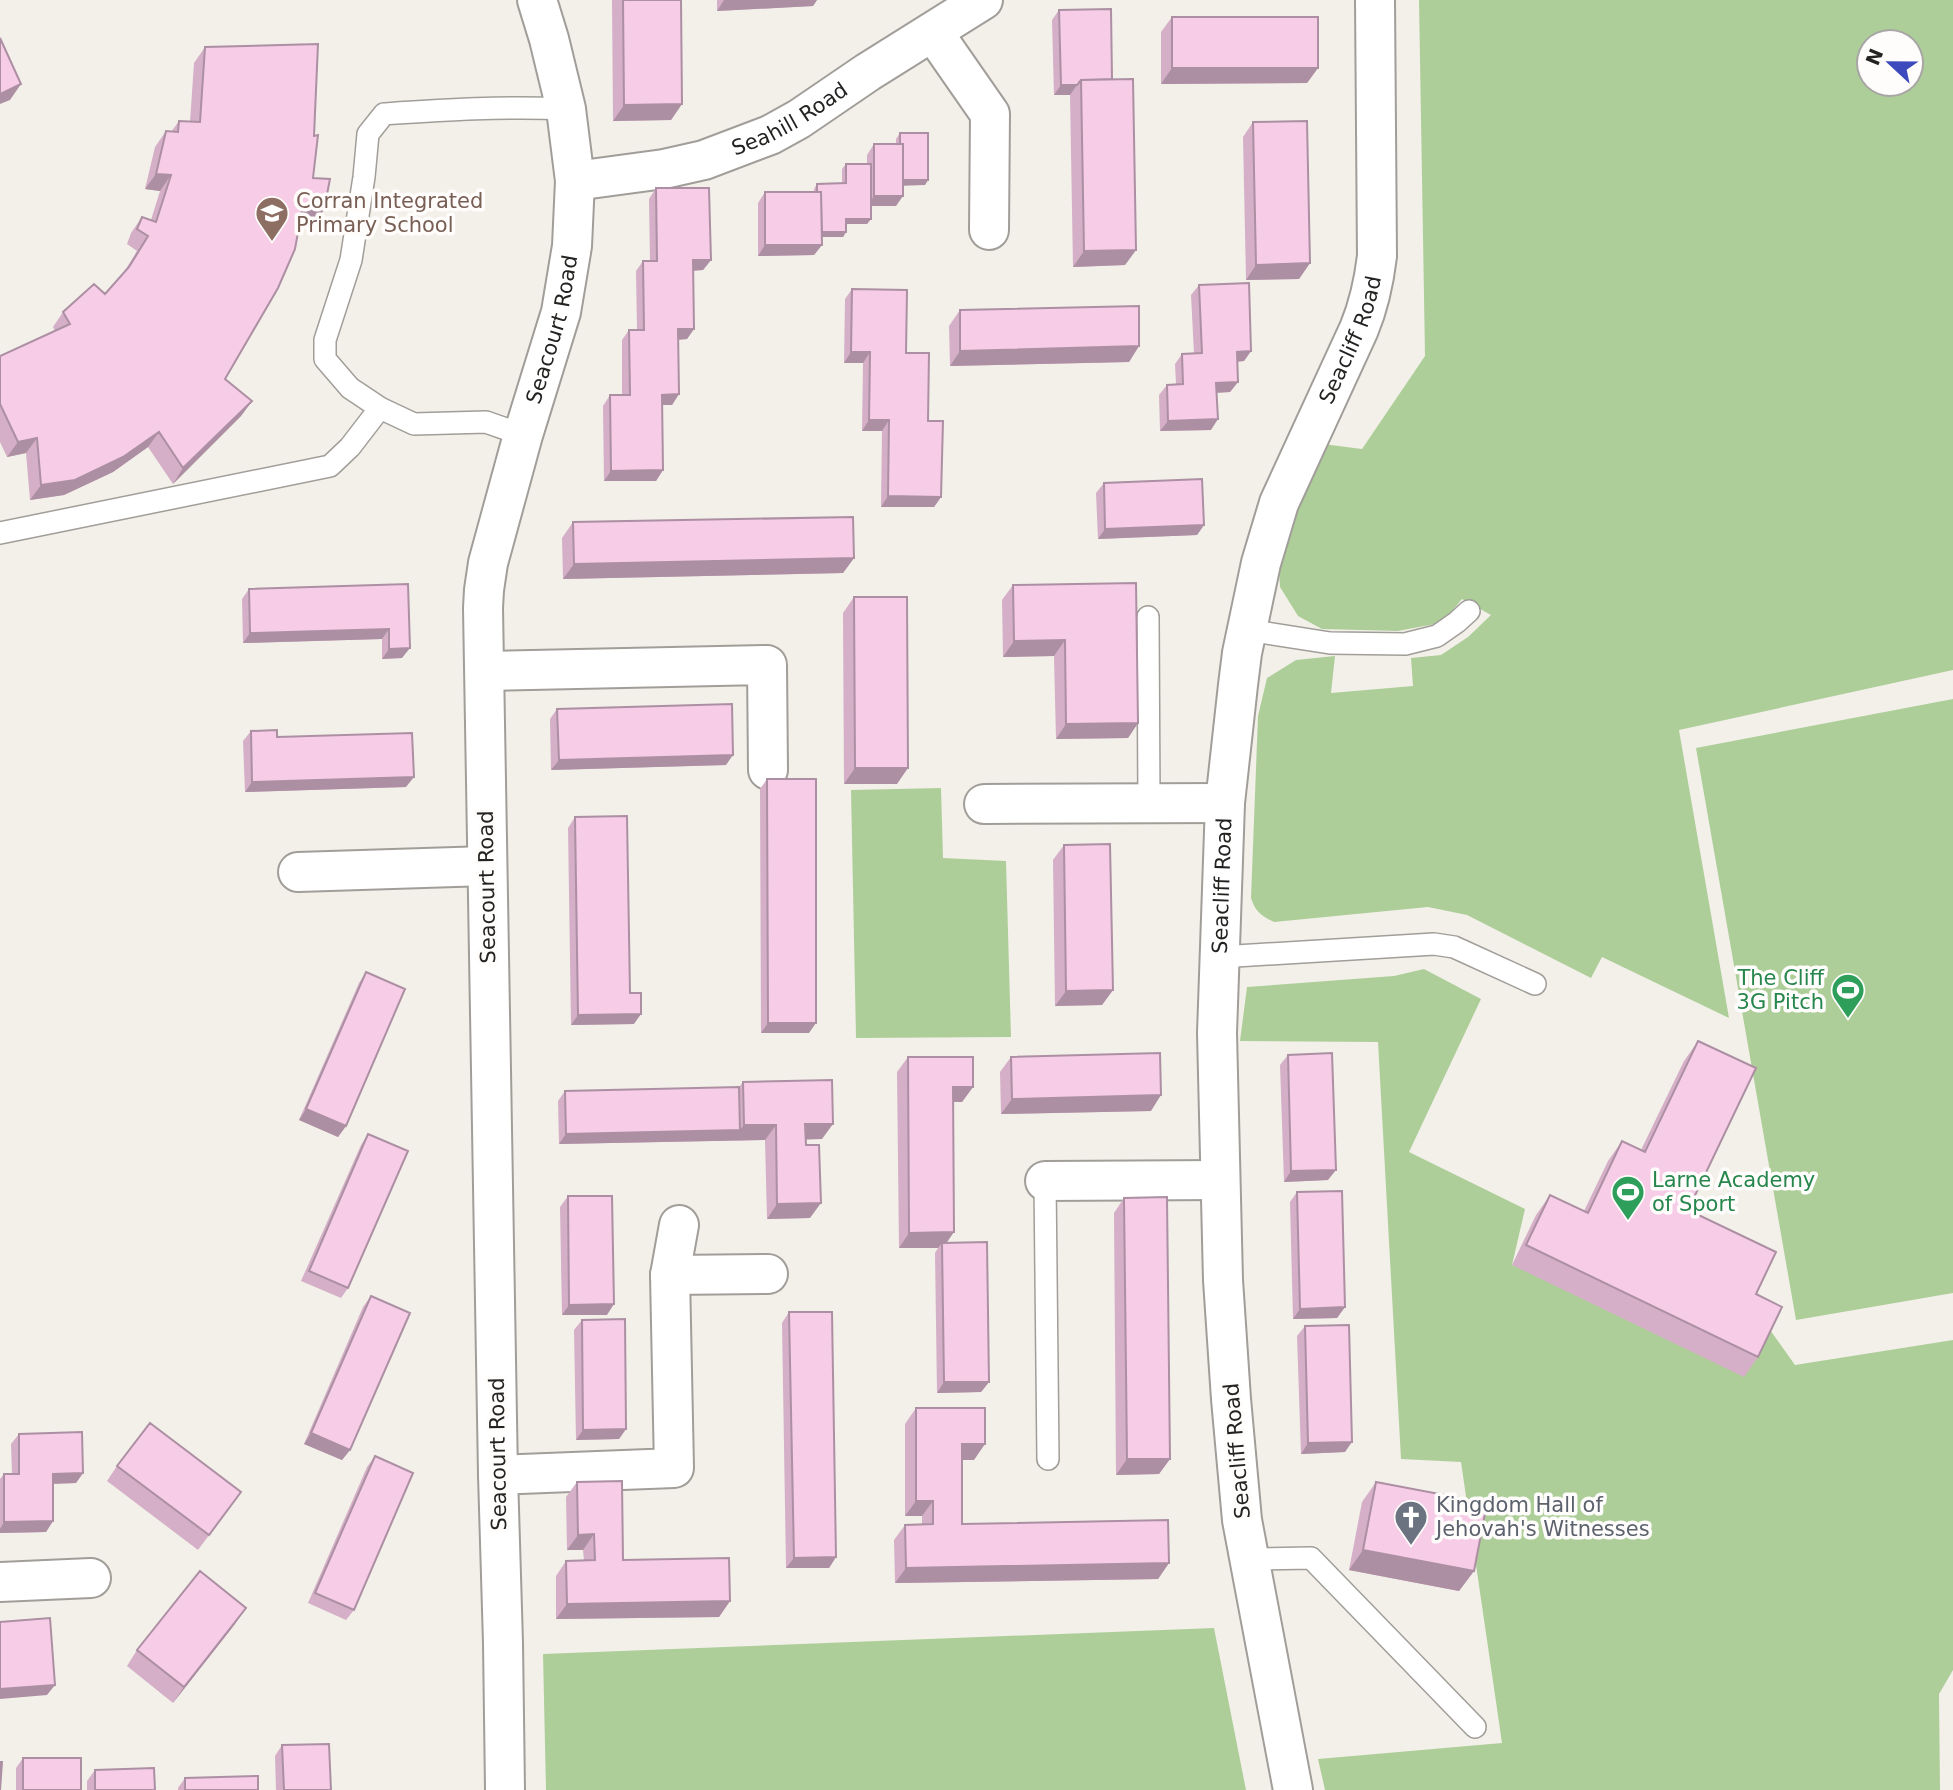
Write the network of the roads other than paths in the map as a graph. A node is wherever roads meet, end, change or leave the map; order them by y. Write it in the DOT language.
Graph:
graph roads {
  1 [pos="537,0"];
  2 [pos="983,0"];
  3 [pos="1375,0"];
  4 [pos="933,33"];
  5 [pos="566,109"];
  6 [pos="575,181"];
  7 [pos="989,230"];
  8 [pos="380,408"];
  9 [pos="523,435"];
  10 [pos="0,533"];
  11 [pos="1469,611"];
  12 [pos="1149,617"];
  13 [pos="1247,630"];
  14 [pos="485,671"];
  15 [pos="768,770"];
  16 [pos="1149,803"];
  17 [pos="1226,803"];
  18 [pos="984,804"];
  19 [pos="487,866"];
  20 [pos="298,872"];
  21 [pos="1220,957"];
  22 [pos="1535,984"];
  23 [pos="1220,1180"];
  24 [pos="1045,1181"];
  25 [pos="680,1225"];
  26 [pos="768,1274"];
  27 [pos="670,1275"];
  28 [pos="1048,1459"];
  29 [pos="498,1475"];
  30 [pos="1250,1559"];
  31 [pos="91,1578"];
  32 [pos="0,1582"];
  33 [pos="1475,1727"];
  34 [pos="505,1790"];
  35 [pos="1293,1790"];
  1 -- 5 [label="street, Seacourt Road"];
  2 -- 4 [label="street, Seahill Road"];
  3 -- 13 [label="street, Seacliff Road"];
  4 -- 6 [label="street, Seahill Road"];
  4 -- 7 [label="street"];
  5 -- 6 [label="street, Seacourt Road"];
  5 -- 8 [label="lane"];
  6 -- 9 [label="street, Seacourt Road"];
  8 -- 9 [label="lane"];
  8 -- 10 [label="lane"];
  9 -- 14 [label="street, Seacourt Road"];
  11 -- 13 [label="lane"];
  12 -- 16 [label="lane"];
  13 -- 17 [label="street, Seacliff Road"];
  14 -- 15 [label="street"];
  14 -- 19 [label="street, Seacourt Road"];
  16 -- 17 [label="street"];
  16 -- 18 [label="street"];
  17 -- 21 [label="street, Seacliff Road"];
  19 -- 20 [label="street"];
  19 -- 29 [label="street, Seacourt Road"];
  21 -- 22 [label="lane"];
  21 -- 23 [label="street, Seacliff Road"];
  23 -- 24 [label="street"];
  23 -- 30 [label="street, Seacliff Road"];
  24 -- 28 [label="lane"];
  25 -- 27 [label="street"];
  26 -- 27 [label="street"];
  27 -- 29 [label="street"];
  29 -- 34 [label="street, Seacourt Road"];
  30 -- 33 [label="lane"];
  30 -- 35 [label="street, Seacliff Road"];
  31 -- 32 [label="street"];
}
